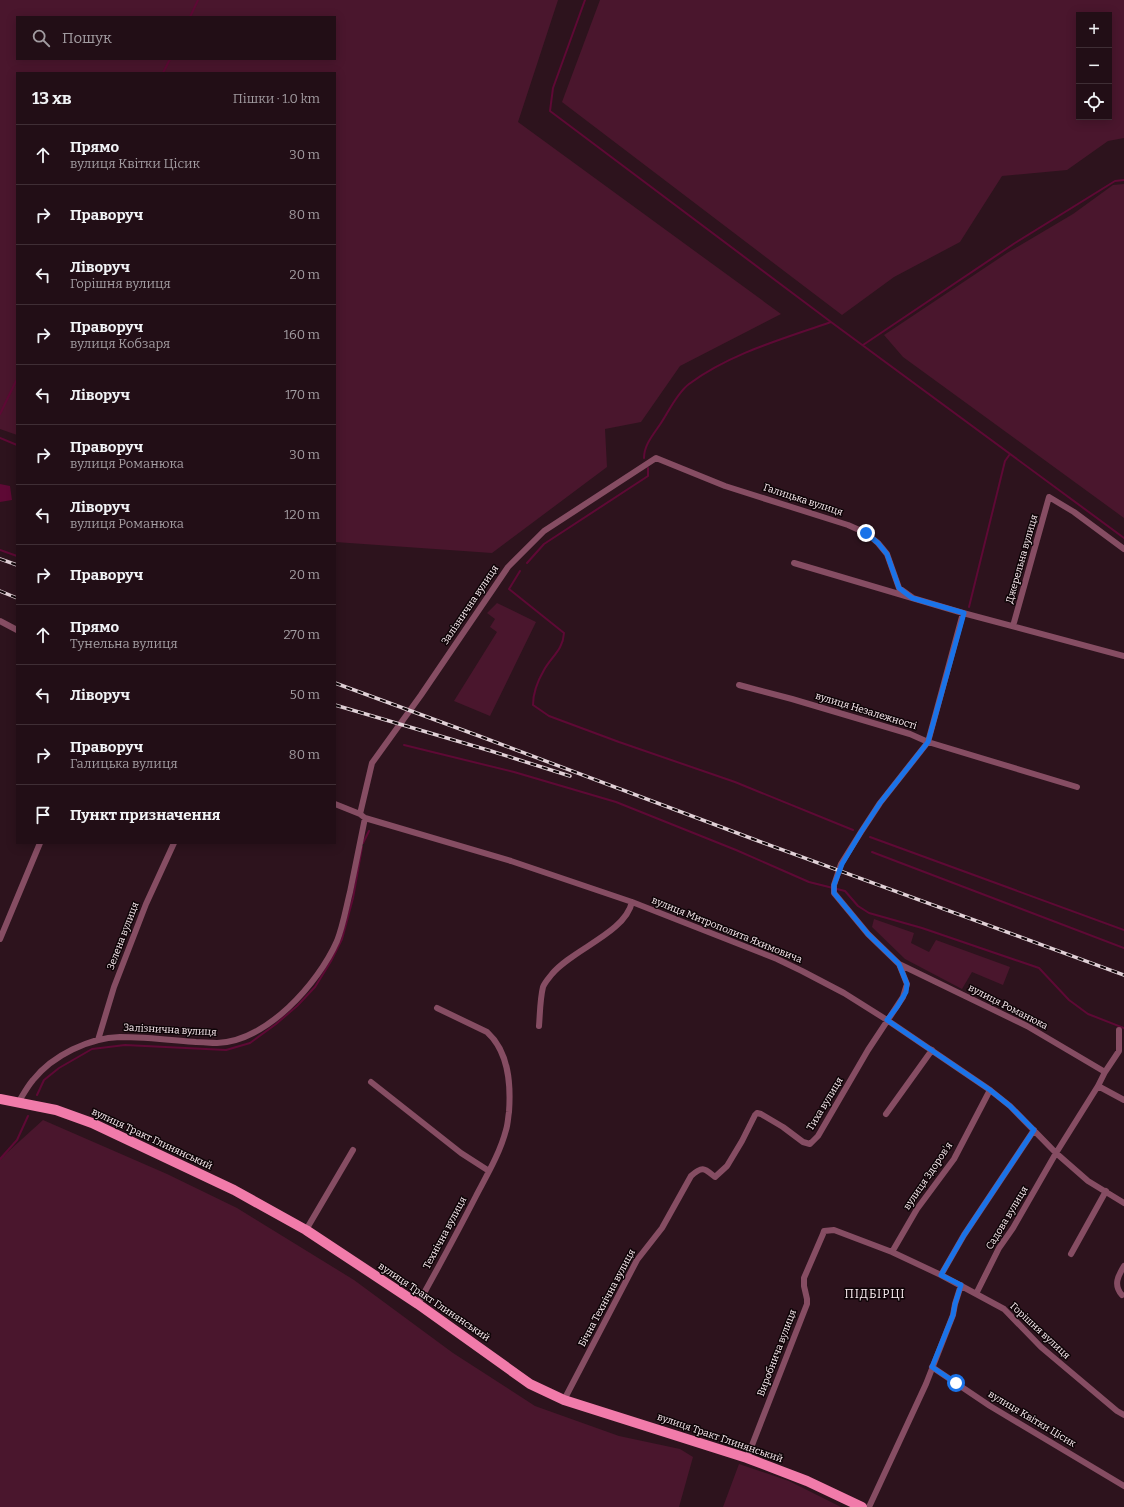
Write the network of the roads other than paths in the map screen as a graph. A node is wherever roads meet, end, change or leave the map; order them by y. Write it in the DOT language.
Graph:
graph roads {
  1 [pos="656,458"];
  2 [pos="1124,549"];
  3 [pos="794,563"];
  4 [pos="912,598"];
  5 [pos="964,613"];
  6 [pos="0,621"];
  7 [pos="1013,626"];
  8 [pos="16,629"];
  9 [pos="1124,656"];
  10 [pos="739,684"];
  11 [pos="928,742"];
  12 [pos="1077,787"];
  13 [pos="336,804"];
  14 [pos="360,814"];
  15 [pos="366,818"];
  16 [pos="40,844"];
  17 [pos="174,844"];
  18 [pos="632,902"];
  19 [pos="0,939"];
  20 [pos="899,964"];
  21 [pos="437,1008"];
  22 [pos="887,1020"];
  23 [pos="539,1026"];
  24 [pos="1119,1030"];
  25 [pos="98,1040"];
  26 [pos="932,1050"];
  27 [pos="1105,1072"];
  28 [pos="371,1082"];
  29 [pos="1098,1086"];
  30 [pos="990,1090"];
  31 [pos="0,1099"];
  32 [pos="1124,1100"];
  33 [pos="18,1103"];
  34 [pos="757,1113"];
  35 [pos="886,1114"];
  36 [pos="1034,1130"];
  37 [pos="353,1150"];
  38 [pos="1056,1153"];
  39 [pos="489,1171"];
  40 [pos="1106,1191"];
  41 [pos="1124,1203"];
  42 [pos="306,1230"];
  43 [pos="824,1231"];
  44 [pos="892,1252"];
  45 [pos="1071,1254"];
  46 [pos="1124,1266"];
  47 [pos="941,1275"];
  48 [pos="961,1285"];
  49 [pos="976,1294"];
  50 [pos="1122,1295"];
  51 [pos="418,1304"];
  52 [pos="932,1367"];
  53 [pos="564,1400"];
  54 [pos="1124,1415"];
  55 [pos="747,1458"];
  56 [pos="1124,1486"];
  57 [pos="857,1506"];
  58 [pos="869,1507"];
  1 -- 4 [label="street, Галицька вулиця"];
  1 -- 14 [label="street, Залізнична вулиця"];
  2 -- 7 [label="street, Джерельна вулиця"];
  3 -- 4 [label="street"];
  4 -- 5 [label="street"];
  5 -- 7 [label="street"];
  5 -- 11 [label="street"];
  6 -- 8 [label="street"];
  7 -- 9 [label="street"];
  10 -- 11 [label="street, вулиця Незалежності"];
  11 -- 12 [label="street, вулиця Незалежності"];
  11 -- 20 [label="street, вулиця Романюка"];
  13 -- 14 [label="street"];
  14 -- 15 [label="street"];
  15 -- 18 [label="street, вулиця Митрополита Яхимовича"];
  15 -- 25 [label="street, Залізнична вулиця"];
  16 -- 19 [label="street"];
  17 -- 25 [label="street, Зелена вулиця"];
  18 -- 22 [label="street, вулиця Митрополита Яхимовича"];
  18 -- 23 [label="street"];
  20 -- 22 [label="street, вулиця Романюка"];
  20 -- 27 [label="street, вулиця Романюка"];
  21 -- 39 [label="street, Технічна вулиця"];
  22 -- 26 [label="street, вулиця Митрополита Яхимовича"];
  22 -- 34 [label="street, Тиха вулиця"];
  24 -- 27 [label="street"];
  25 -- 33 [label="street, Залізнична вулиця"];
  26 -- 30 [label="street, вулиця Митрополита Яхимовича"];
  26 -- 35 [label="street"];
  27 -- 29 [label="street"];
  28 -- 39 [label="street"];
  29 -- 32 [label="street"];
  29 -- 38 [label="street"];
  30 -- 36 [label="street, вулиця Митрополита Яхимовича"];
  30 -- 44 [label="street, вулиця Здоров'я"];
  31 -- 33 [label="main road, вулиця Тракт Глинянський"];
  33 -- 42 [label="main road, вулиця Тракт Глинянський"];
  34 -- 53 [label="street, Бічна Технічна вулиця"];
  36 -- 38 [label="street, вулиця Митрополита Яхимовича"];
  36 -- 47 [label="street"];
  37 -- 42 [label="street"];
  38 -- 40 [label="street, вулиця Митрополита Яхимовича"];
  38 -- 49 [label="street, Садова вулиця"];
  39 -- 51 [label="street, Технічна вулиця"];
  40 -- 41 [label="street, вулиця Митрополита Яхимовича"];
  40 -- 45 [label="street"];
  42 -- 51 [label="main road, вулиця Тракт Глинянський"];
  43 -- 44 [label="street, Горішня вулиця"];
  43 -- 55 [label="street, Виробнича вулиця"];
  44 -- 47 [label="street, Горішня вулиця"];
  46 -- 50 [label="street"];
  47 -- 48 [label="street, Горішня вулиця"];
  48 -- 49 [label="street, Горішня вулиця"];
  48 -- 52 [label="street"];
  49 -- 54 [label="street, Горішня вулиця"];
  51 -- 53 [label="main road, вулиця Тракт Глинянський"];
  52 -- 56 [label="street, вулиця Квітки Цісик"];
  52 -- 58 [label="street"];
  53 -- 55 [label="main road, вулиця Тракт Глинянський"];
  55 -- 57 [label="main road, вулиця Тракт Глинянський"];
}
